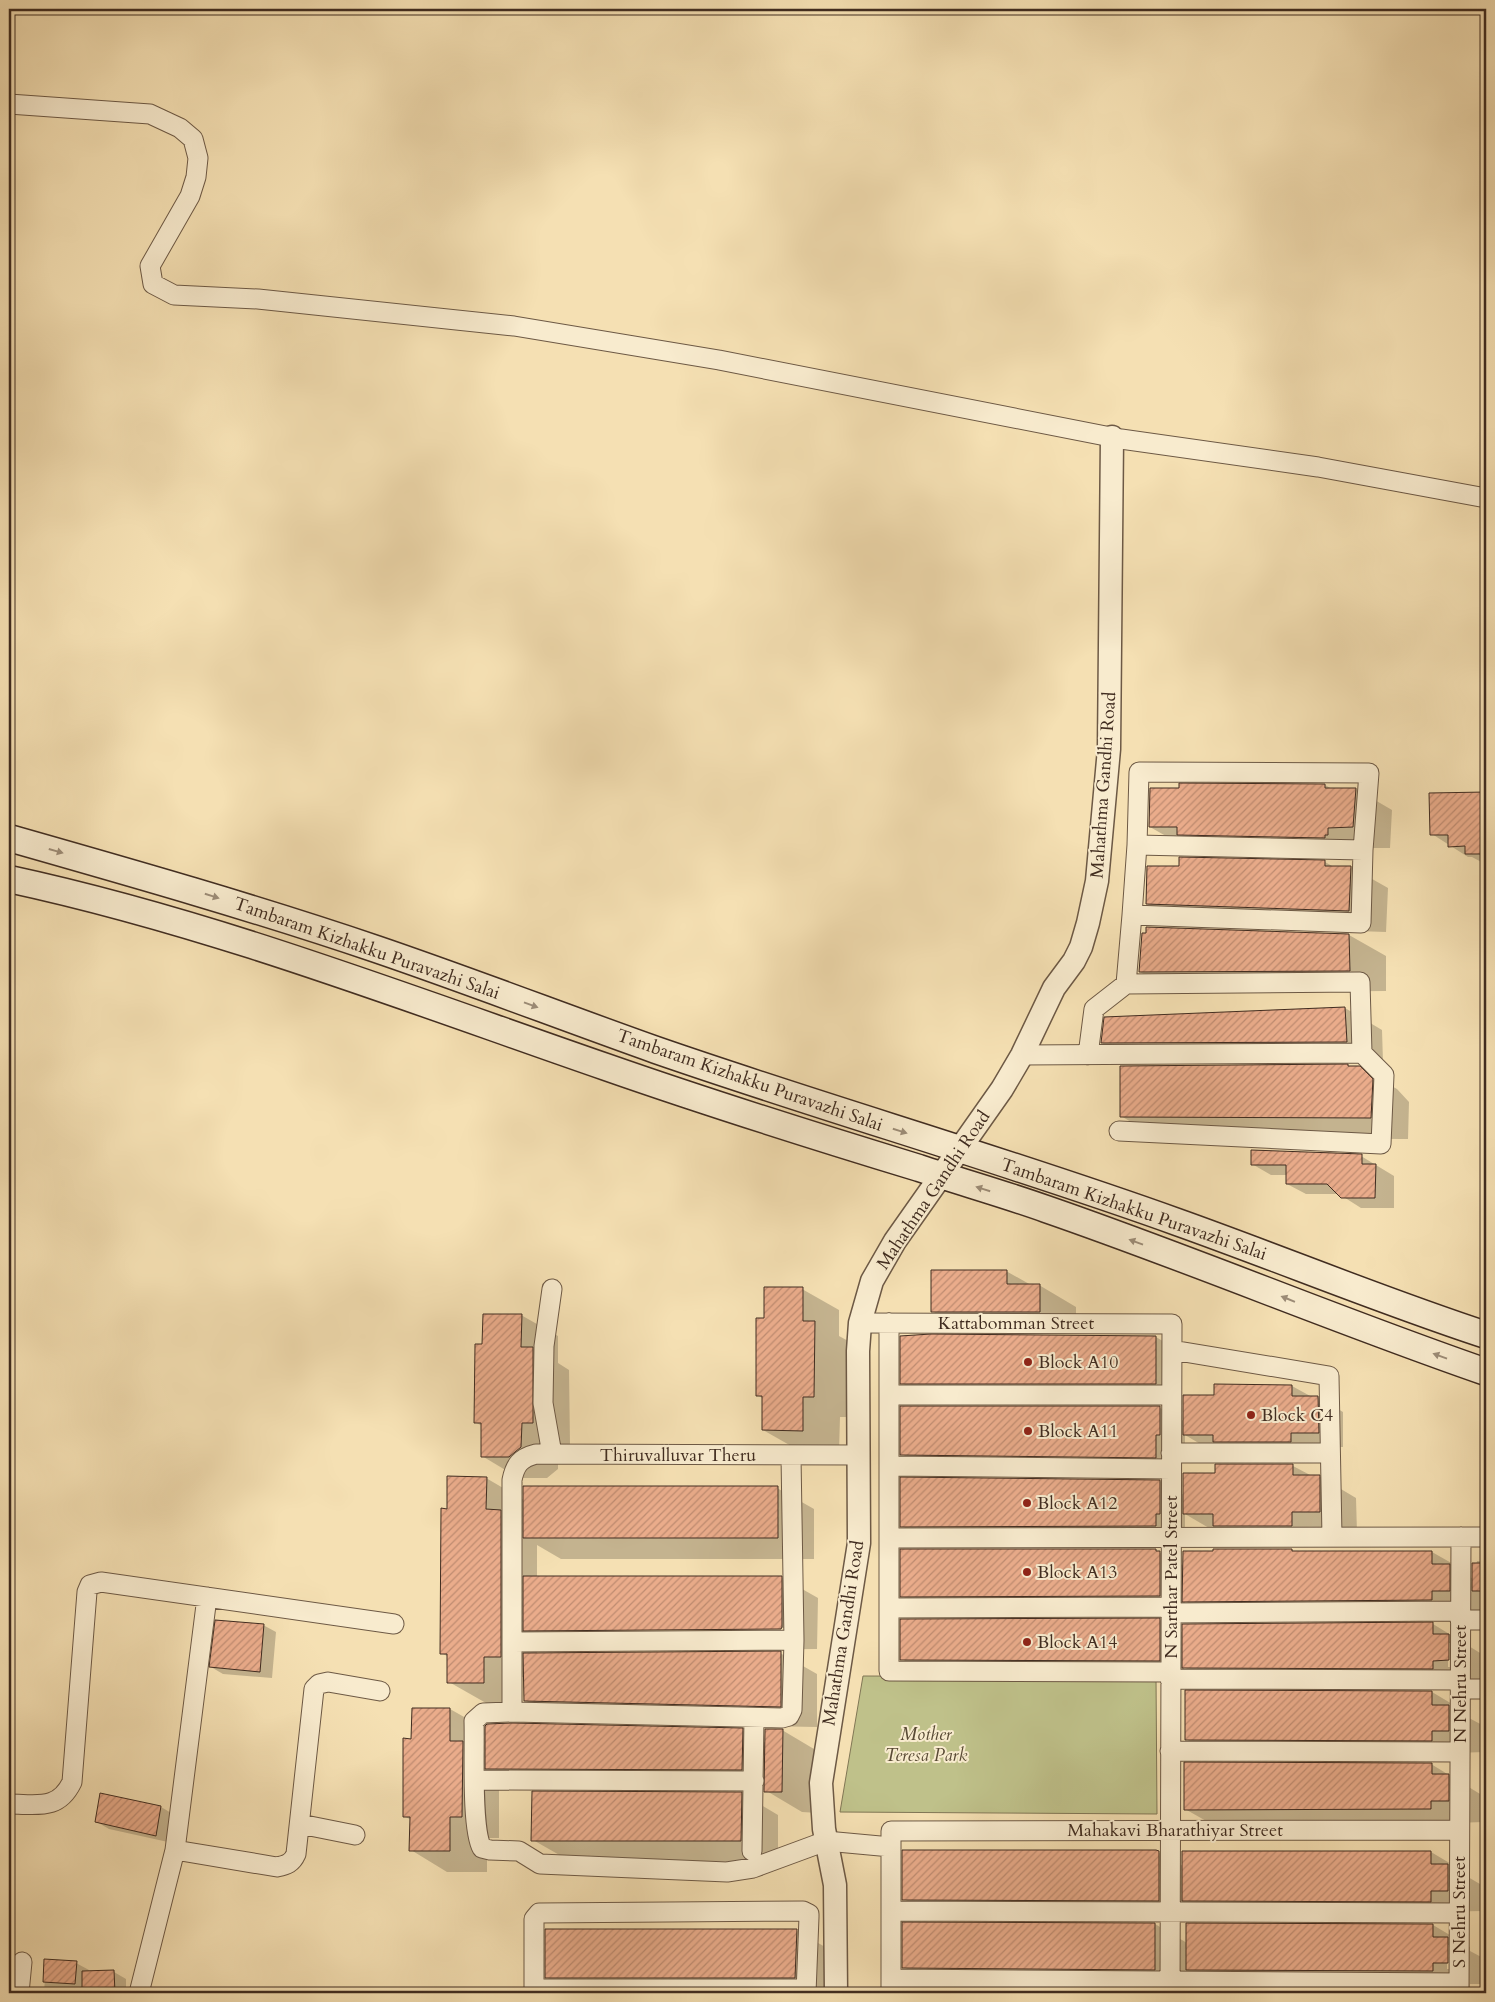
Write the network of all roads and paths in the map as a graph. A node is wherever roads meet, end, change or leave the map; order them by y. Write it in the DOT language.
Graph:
graph roads {
  1 [pos="9,104"];
  2 [pos="1112,437"];
  3 [pos="1486,498"];
  4 [pos="9,838"];
  5 [pos="1137,844"];
  6 [pos="1363,850"];
  7 [pos="9,879"];
  8 [pos="1132,914"];
  9 [pos="1126,984"];
  10 [pos="1362,1053"];
  11 [pos="1088,1054"];
  12 [pos="1022,1055"];
  13 [pos="1119,1132"];
  14 [pos="960,1149"];
  15 [pos="941,1176"];
  16 [pos="552,1289"];
  17 [pos="860,1322"];
  18 [pos="889,1322"];
  19 [pos="1172,1324"];
  20 [pos="1486,1336"];
  21 [pos="1172,1350"];
  22 [pos="1486,1372"];
  23 [pos="889,1395"];
  24 [pos="1171,1395"];
  25 [pos="1330,1453"];
  26 [pos="552,1454"];
  27 [pos="859,1455"];
  28 [pos="791,1456"];
  29 [pos="1171,1461"];
  30 [pos="889,1466"];
  31 [pos="1171,1537"];
  32 [pos="1332,1537"];
  33 [pos="1461,1537"];
  34 [pos="1486,1537"];
  35 [pos="889,1538"];
  36 [pos="208,1596"];
  37 [pos="889,1608"];
  38 [pos="1170,1610"];
  39 [pos="1460,1615"];
  40 [pos="1486,1620"];
  41 [pos="394,1624"];
  42 [pos="794,1640"];
  43 [pos="512,1642"];
  44 [pos="1170,1676"];
  45 [pos="1460,1685"];
  46 [pos="1486,1689"];
  47 [pos="380,1691"];
  48 [pos="512,1712"];
  49 [pos="754,1718"];
  50 [pos="1170,1751"];
  51 [pos="1459,1752"];
  52 [pos="475,1780"];
  53 [pos="754,1781"];
  54 [pos="9,1804"];
  55 [pos="300,1824"];
  56 [pos="1170,1830"];
  57 [pos="1459,1830"];
  58 [pos="355,1835"];
  59 [pos="891,1839"];
  60 [pos="826,1841"];
  61 [pos="175,1850"];
  62 [pos="752,1851"];
  63 [pos="891,1911"];
  64 [pos="1170,1913"];
  65 [pos="1459,1913"];
  66 [pos="22,1962"];
  67 [pos="891,1986"];
  68 [pos="1170,1987"];
  69 [pos="1459,1988"];
  70 [pos="534,1991"];
  71 [pos="806,1991"];
  72 [pos="19,1993"];
  73 [pos="139,1993"];
  74 [pos="836,1993"];
  1 -- 2 [label="street"];
  2 -- 3 [label="street"];
  2 -- 12 [label="street, Mahathma Gandhi Road"];
  4 -- 14 [label="main road, Tambaram Kizhakku Puravazhi Salai, one-way"];
  5 -- 6 [label="street"];
  5 -- 6 [label="street"];
  5 -- 8 [label="street"];
  6 -- 8 [label="street"];
  7 -- 15 [label="main road, Tambaram Kizhakku Puravazhi Salai"];
  8 -- 9 [label="street"];
  9 -- 10 [label="street"];
  9 -- 11 [label="street"];
  10 -- 11 [label="street"];
  10 -- 13 [label="street"];
  11 -- 12 [label="street"];
  12 -- 14 [label="street, Mahathma Gandhi Road"];
  14 -- 15 [label="street, Mahathma Gandhi Road"];
  14 -- 20 [label="main road, Tambaram Kizhakku Puravazhi Salai"];
  15 -- 17 [label="street, Mahathma Gandhi Road"];
  22 -- 15 [label="main road, Tambaram Kizhakku Puravazhi Salai, one-way"];
  16 -- 26 [label="street"];
  17 -- 18 [label="street, Kattabomman Street"];
  17 -- 27 [label="street, Mahathma Gandhi Road"];
  18 -- 19 [label="street, Kattabomman Street"];
  18 -- 23 [label="street"];
  19 -- 21 [label="street, N Sarthar Patel Street"];
  21 -- 24 [label="street, N Sarthar Patel Street"];
  21 -- 25 [label="street"];
  23 -- 24 [label="street"];
  23 -- 30 [label="street"];
  24 -- 29 [label="street, N Sarthar Patel Street"];
  25 -- 29 [label="street"];
  25 -- 32 [label="street"];
  26 -- 28 [label="street, Thiruvalluvar Theru"];
  26 -- 43 [label="street, Thiruvalluvar Theru"];
  27 -- 28 [label="street, Thiruvalluvar Theru"];
  27 -- 60 [label="street, Mahathma Gandhi Road"];
  28 -- 42 [label="street"];
  29 -- 30 [label="street"];
  29 -- 31 [label="street, N Sarthar Patel Street"];
  30 -- 35 [label="street"];
  31 -- 32 [label="street"];
  31 -- 35 [label="street"];
  31 -- 38 [label="street, N Sarthar Patel Street"];
  32 -- 33 [label="street"];
  33 -- 34 [label="street"];
  33 -- 39 [label="street, N Nehru Street"];
  35 -- 37 [label="street"];
  36 -- 41 [label="street"];
  36 -- 54 [label="street"];
  36 -- 61 [label="street"];
  37 -- 38 [label="street"];
  37 -- 44 [label="street"];
  38 -- 39 [label="street"];
  38 -- 44 [label="street, N Sarthar Patel Street"];
  39 -- 40 [label="street"];
  39 -- 45 [label="street, N Nehru Street"];
  42 -- 43 [label="street"];
  42 -- 49 [label="street"];
  43 -- 48 [label="street"];
  44 -- 45 [label="street"];
  44 -- 50 [label="street, N Sarthar Patel Street"];
  45 -- 46 [label="street"];
  45 -- 51 [label="street, N Nehru Street"];
  47 -- 55 [label="street"];
  48 -- 49 [label="street"];
  48 -- 52 [label="street"];
  49 -- 53 [label="street"];
  50 -- 51 [label="street"];
  50 -- 56 [label="street, N Sarthar Patel Street"];
  51 -- 57 [label="street, N Nehru Street"];
  52 -- 53 [label="street"];
  52 -- 60 [label="street"];
  53 -- 62 [label="street"];
  55 -- 58 [label="street"];
  55 -- 61 [label="street"];
  56 -- 57 [label="street, Mahakavi Bharathiyar Street"];
  56 -- 59 [label="street, Mahakavi Bharathiyar Street"];
  56 -- 64 [label="street, N Sarthar Patel Street"];
  57 -- 65 [label="street, S Nehru Street"];
  59 -- 60 [label="street, Mahakavi Bharathiyar Street"];
  59 -- 63 [label="street"];
  60 -- 74 [label="street, Mahathma Gandhi Road"];
  61 -- 73 [label="street"];
  63 -- 64 [label="street"];
  63 -- 67 [label="street"];
  64 -- 65 [label="street"];
  64 -- 68 [label="street, N Sarthar Patel Street"];
  65 -- 69 [label="street, S Nehru Street"];
  66 -- 72 [label="street"];
  67 -- 68 [label="street"];
  68 -- 69 [label="street"];
  70 -- 71 [label="street"];
  70 -- 71 [label="street"];
}
